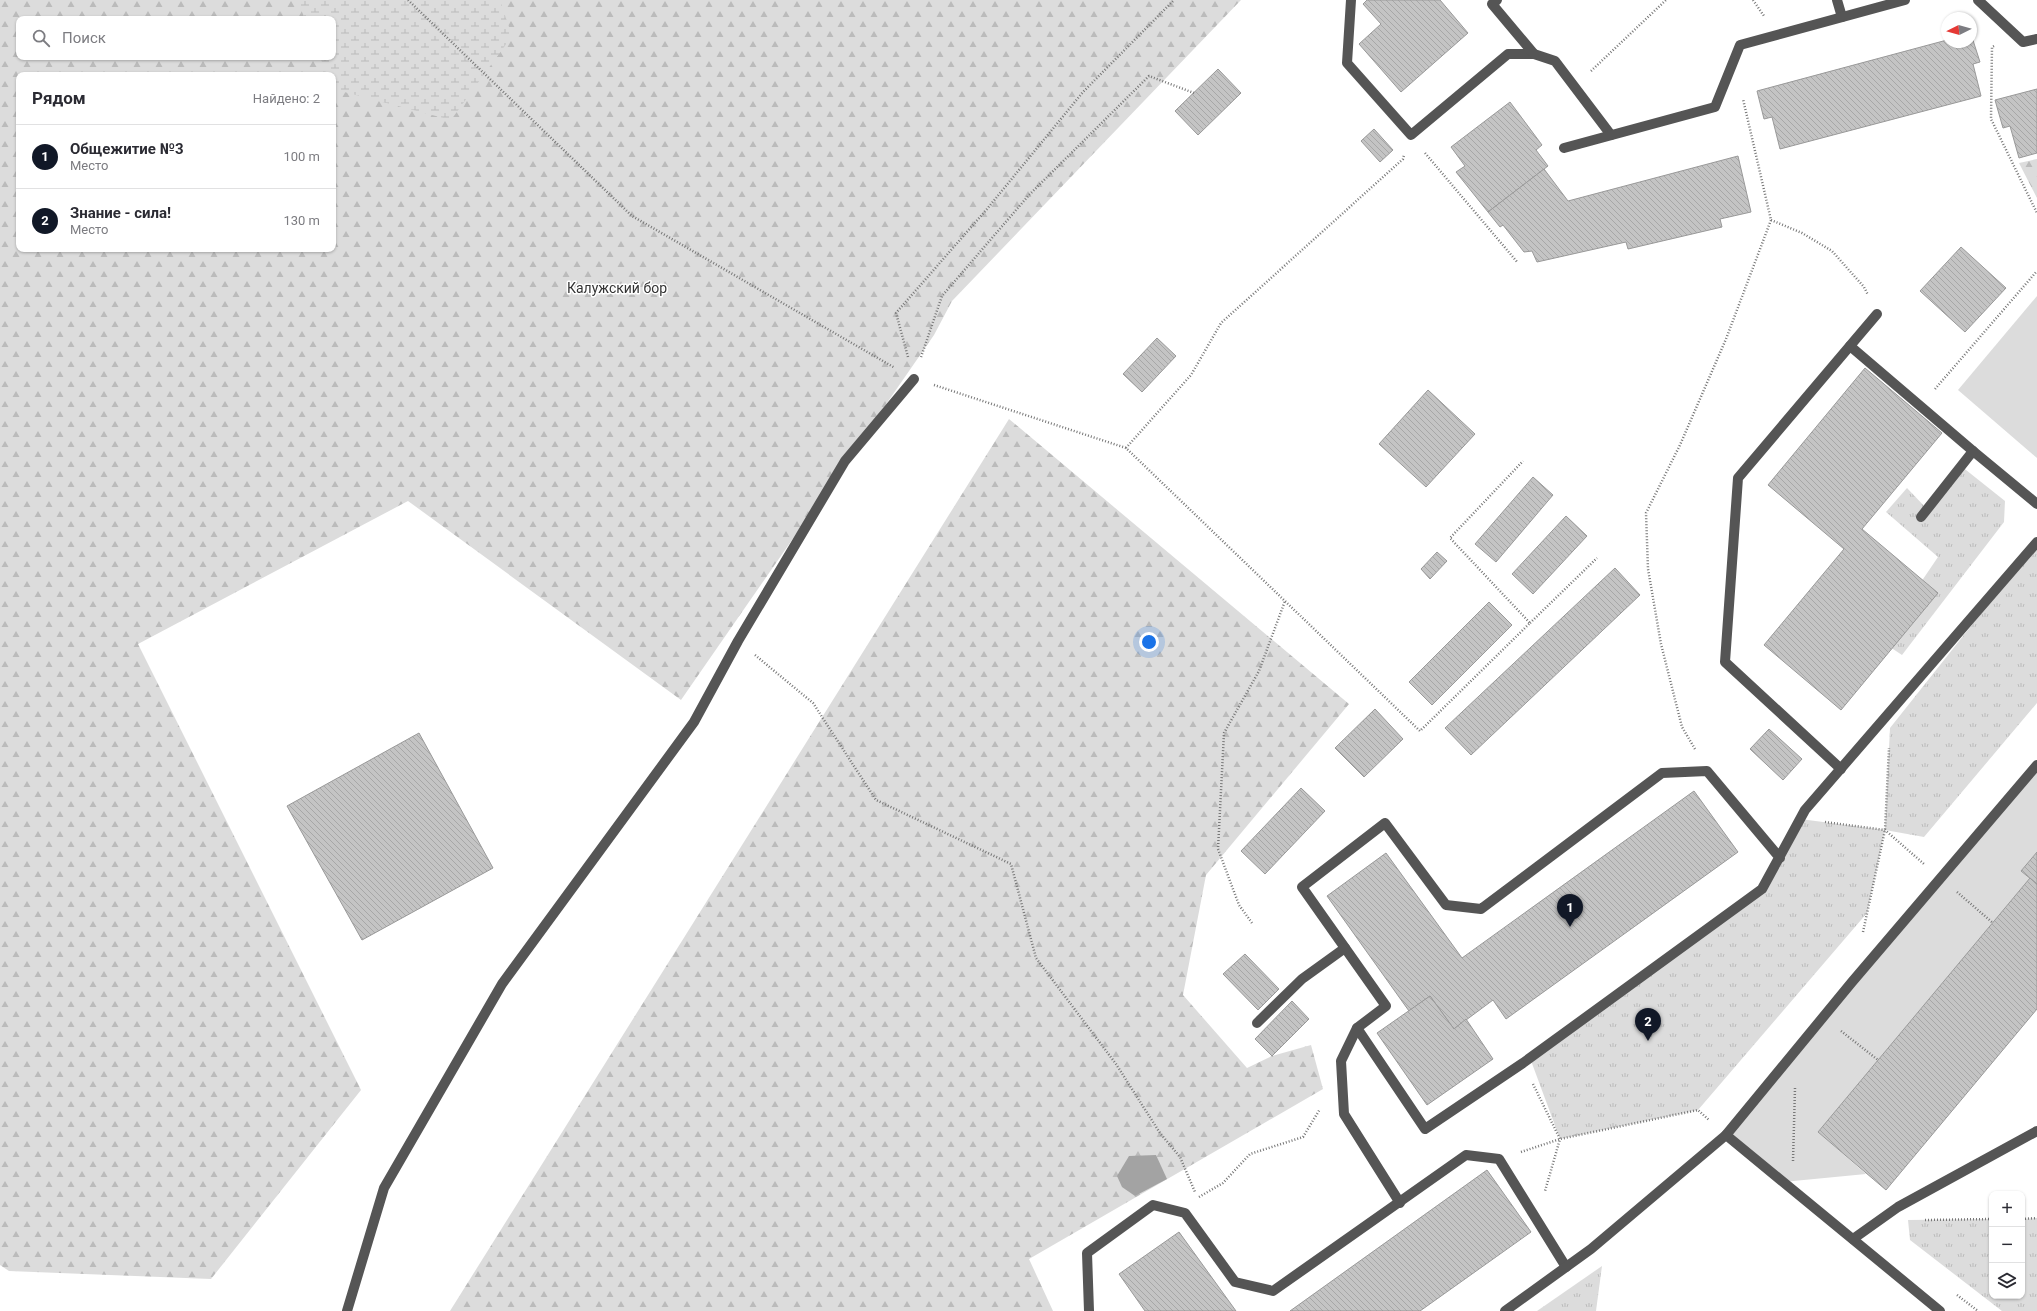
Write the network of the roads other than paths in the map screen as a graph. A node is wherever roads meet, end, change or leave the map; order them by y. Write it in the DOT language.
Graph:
graph roads {
  1 [pos="1351,0"];
  2 [pos="1496,0"];
  3 [pos="1837,0"];
  4 [pos="1905,0"];
  5 [pos="1978,0"];
  6 [pos="1842,17"];
  7 [pos="2037,39"];
  8 [pos="1534,54"];
  9 [pos="1611,135"];
  10 [pos="1564,148"];
  11 [pos="1877,314"];
  12 [pos="1850,346"];
  13 [pos="914,379"];
  14 [pos="1973,451"];
  15 [pos="2037,504"];
  16 [pos="1921,517"];
  17 [pos="2037,542"];
  18 [pos="2037,765"];
  19 [pos="1841,768"];
  20 [pos="1780,858"];
  21 [pos="1345,948"];
  22 [pos="1257,1023"];
  23 [pos="1357,1028"];
  24 [pos="2037,1131"];
  25 [pos="1726,1135"];
  26 [pos="1400,1203"];
  27 [pos="1853,1239"];
  28 [pos="1566,1267"];
  29 [pos="347,1311"];
  30 [pos="1089,1311"];
  31 [pos="1504,1311"];
  32 [pos="1940,1311"];
  1 -- 8 [label="street"];
  2 -- 8 [label="street"];
  3 -- 6 [label="street"];
  4 -- 6 [label="street"];
  5 -- 7 [label="street"];
  6 -- 9 [label="street"];
  8 -- 9 [label="street"];
  9 -- 10 [label="street"];
  11 -- 12 [label="street"];
  12 -- 14 [label="street"];
  12 -- 19 [label="street"];
  13 -- 29 [label="street"];
  14 -- 15 [label="street"];
  14 -- 16 [label="street"];
  17 -- 19 [label="street"];
  18 -- 25 [label="street"];
  19 -- 20 [label="street"];
  20 -- 21 [label="street"];
  20 -- 23 [label="street"];
  21 -- 22 [label="street"];
  21 -- 23 [label="street"];
  23 -- 26 [label="street"];
  24 -- 27 [label="street"];
  25 -- 27 [label="street"];
  25 -- 28 [label="street"];
  26 -- 28 [label="street"];
  26 -- 30 [label="street"];
  27 -- 32 [label="street"];
  28 -- 31 [label="street"];
}
